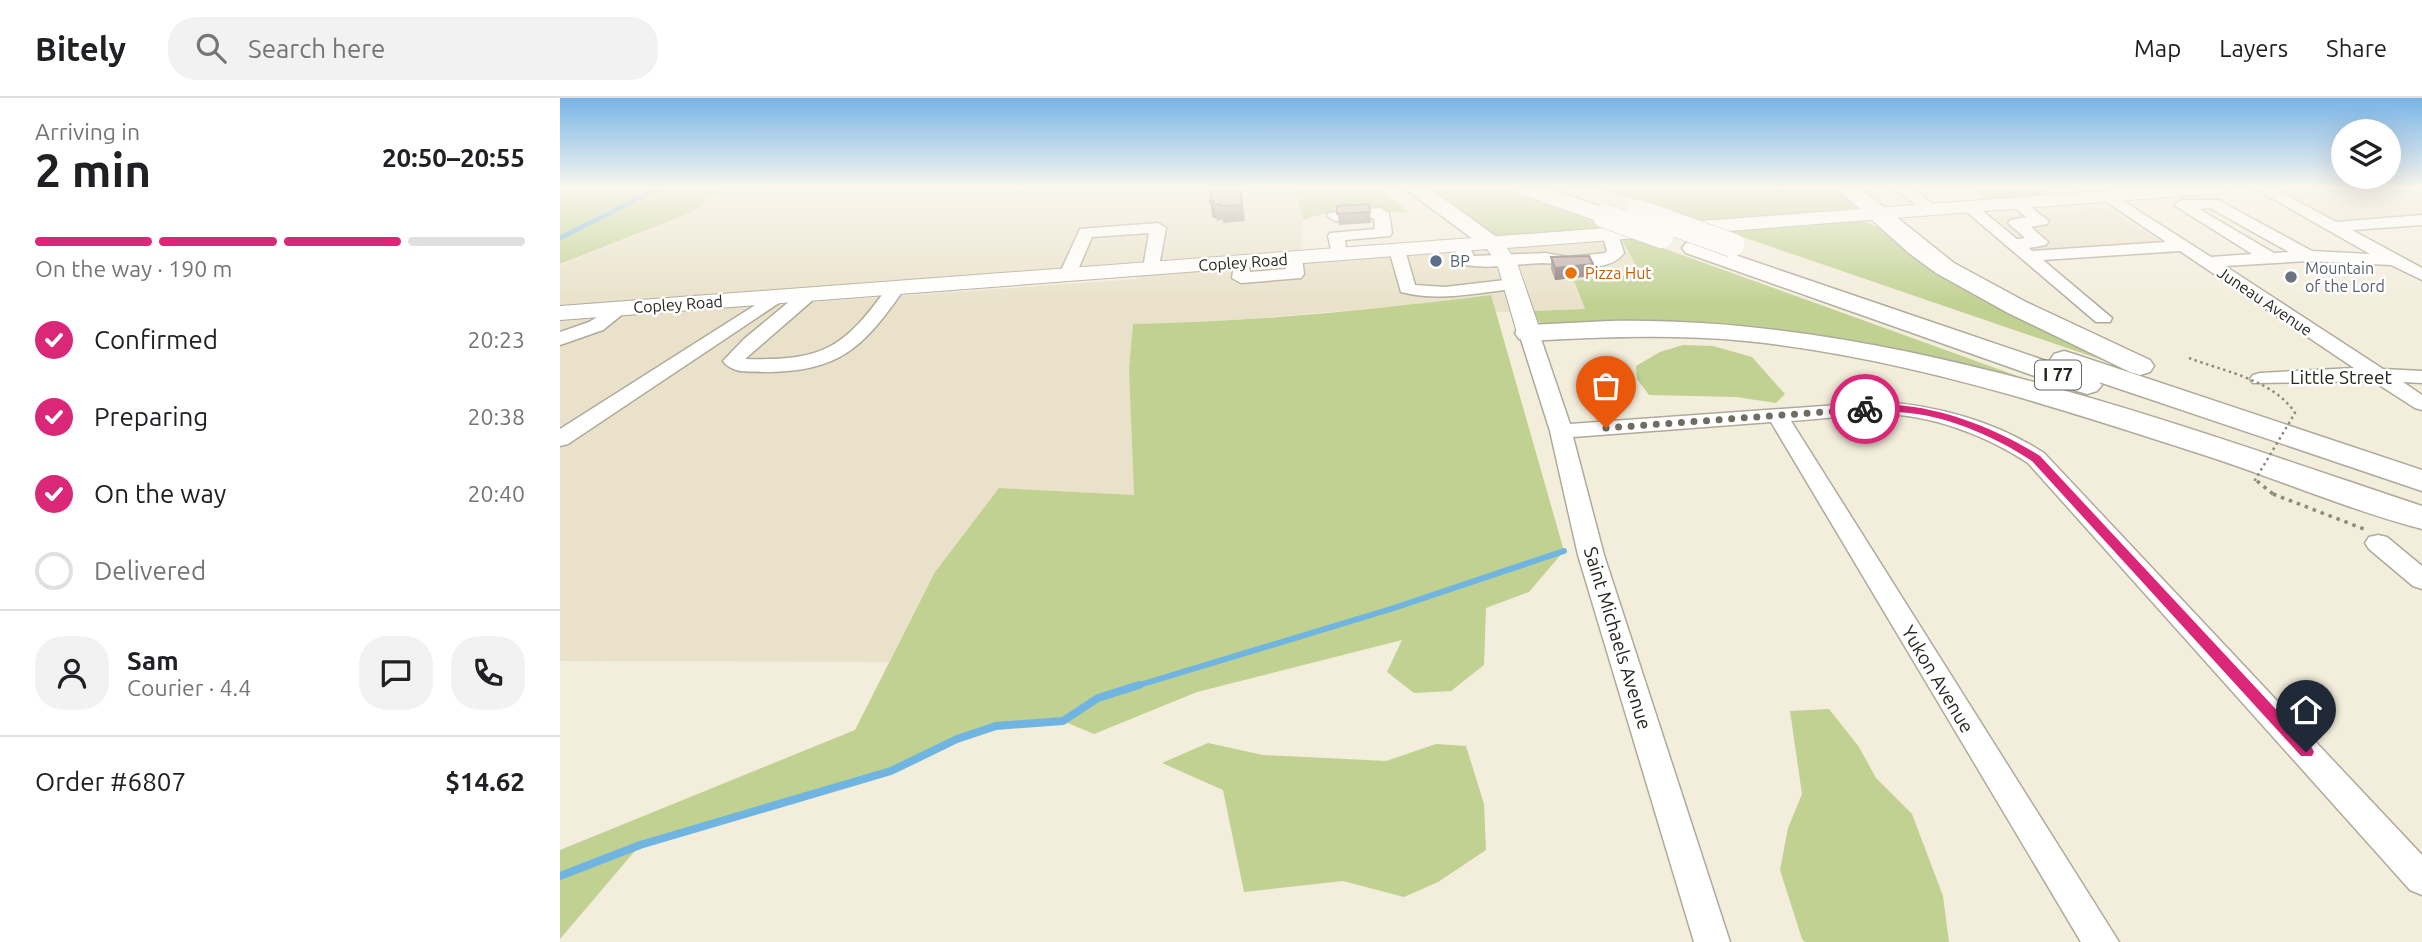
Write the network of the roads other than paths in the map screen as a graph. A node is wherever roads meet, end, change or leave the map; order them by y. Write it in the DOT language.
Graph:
graph roads {
  1 [pos="1383,227"];
  2 [pos="1466,227"];
  3 [pos="1601,227"];
  4 [pos="1617,227"];
  5 [pos="1684,227"];
  6 [pos="1893,227"];
  7 [pos="1994,227"];
  8 [pos="2022,227"];
  9 [pos="2166,227"];
  10 [pos="2218,227"];
  11 [pos="2258,227"];
  12 [pos="2325,227"];
  13 [pos="2380,227"];
  14 [pos="2308,228"];
  15 [pos="2263,231"];
  16 [pos="2336,235"];
  17 [pos="2234,237"];
  18 [pos="2191,241"];
  19 [pos="2014,244"];
  20 [pos="2291,246"];
  21 [pos="1397,250"];
  22 [pos="1499,252"];
  23 [pos="1339,254"];
  24 [pos="2028,256"];
  25 [pos="2308,256"];
  26 [pos="2270,258"];
  27 [pos="2366,258"];
  28 [pos="2395,260"];
  29 [pos="2207,262"];
  30 [pos="1152,268"];
  31 [pos="1069,275"];
  32 [pos="2422,275"];
  33 [pos="1514,284"];
  34 [pos="896,288"];
  35 [pos="808,295"];
  36 [pos="776,297"];
  37 [pos="620,309"];
  38 [pos="560,313"];
  39 [pos="2103,318"];
  40 [pos="1529,333"];
  41 [pos="560,339"];
  42 [pos="2380,376"];
  43 [pos="2422,377"];
  44 [pos="2260,379"];
  45 [pos="2422,404"];
  46 [pos="1777,415"];
  47 [pos="1561,431"];
  48 [pos="560,439"];
  49 [pos="2422,472"];
  50 [pos="2422,481"];
  51 [pos="2422,504"];
  52 [pos="2422,518"];
  53 [pos="2373,536"];
  54 [pos="2422,580"];
  55 [pos="2422,879"];
  56 [pos="1712,942"];
  57 [pos="2101,942"];
  1 -- 23 [label="street"];
  2 -- 22 [label="highway"];
  3 -- 22 [label="main road, Copley Road"];
  4 -- 51 [label="highway, I 77, bridge"];
  5 -- 50 [label="highway, I 77, bridge"];
  6 -- 49 [label="highway"];
  7 -- 19 [label="street"];
  8 -- 19 [label="street"];
  9 -- 18 [label="street, Juneau Avenue"];
  10 -- 17 [label="street"];
  11 -- 15 [label="street"];
  12 -- 16 [label="street"];
  13 -- 16 [label="street"];
  14 -- 15 [label="street"];
  14 -- 16 [label="street"];
  15 -- 20 [label="street"];
  16 -- 20 [label="street"];
  16 -- 27 [label="street"];
  16 -- 28 [label="street"];
  17 -- 18 [label="street"];
  17 -- 26 [label="street"];
  18 -- 24 [label="street"];
  18 -- 29 [label="street, Juneau Avenue"];
  19 -- 24 [label="street"];
  20 -- 25 [label="street"];
  21 -- 22 [label="main road, Copley Road"];
  21 -- 23 [label="main road, Copley Road"];
  21 -- 33 [label="street"];
  22 -- 33 [label="main road"];
  23 -- 30 [label="main road, Copley Road"];
  24 -- 39 [label="street"];
  25 -- 26 [label="street"];
  25 -- 27 [label="street"];
  26 -- 29 [label="street"];
  27 -- 28 [label="street"];
  28 -- 32 [label="street"];
  29 -- 42 [label="street, Juneau Avenue"];
  30 -- 31 [label="main road, Copley Road"];
  30 -- 31 [label="street"];
  31 -- 34 [label="main road, Copley Road"];
  33 -- 40 [label="main road"];
  34 -- 35 [label="main road, Copley Road"];
  34 -- 35 [label="street"];
  35 -- 36 [label="main road, Copley Road"];
  36 -- 37 [label="main road, Copley Road"];
  36 -- 48 [label="street"];
  37 -- 38 [label="main road, Copley Road"];
  37 -- 41 [label="street"];
  40 -- 47 [label="street, Saint Michaels Avenue"];
  40 -- 52 [label="highway"];
  42 -- 43 [label="street, Little Street"];
  42 -- 44 [label="street, Little Street"];
  42 -- 45 [label="street, Juneau Avenue"];
  46 -- 47 [label="street"];
  46 -- 55 [label="street"];
  46 -- 57 [label="street, Yukon Avenue"];
  47 -- 56 [label="street, Saint Michaels Avenue"];
  53 -- 54 [label="street"];
}
